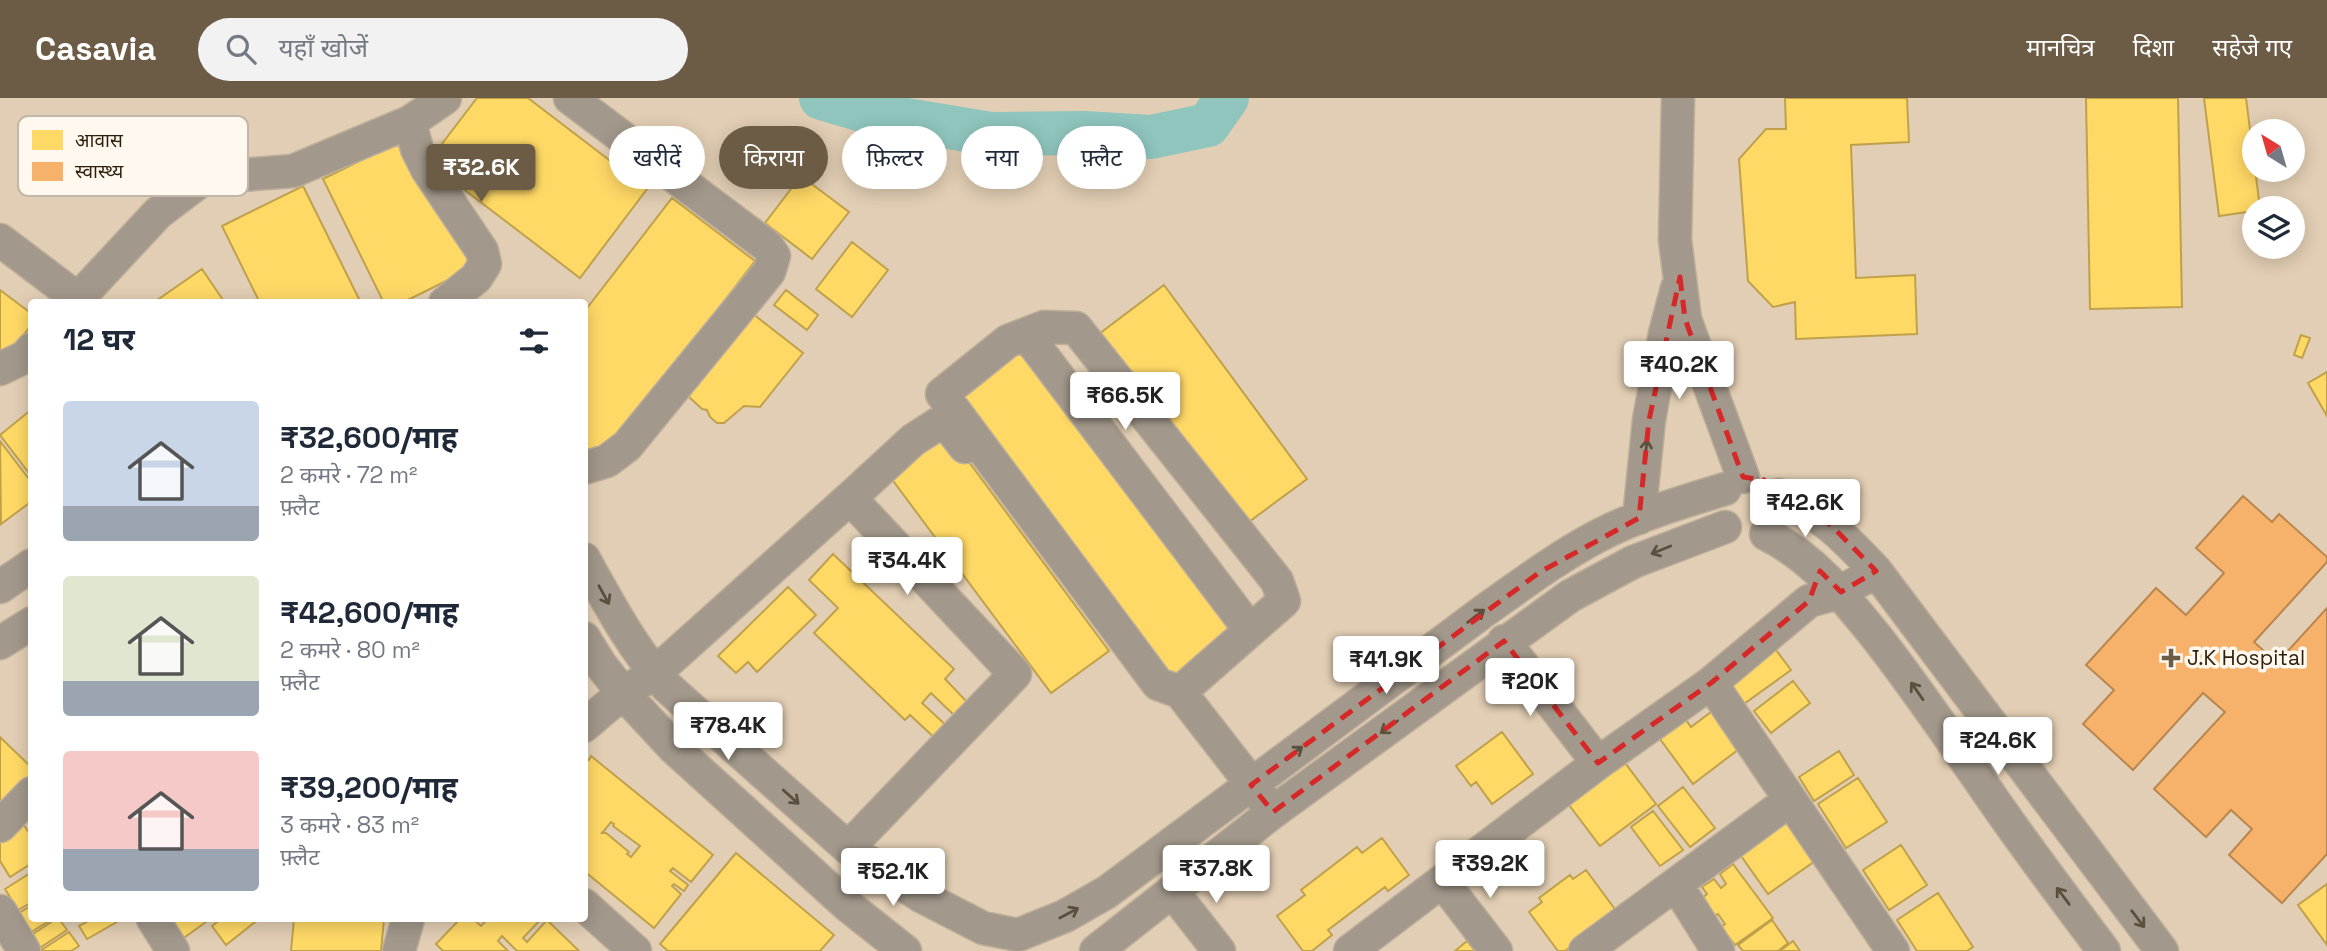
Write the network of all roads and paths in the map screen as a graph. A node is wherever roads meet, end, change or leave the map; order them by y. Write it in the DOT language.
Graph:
graph roads {
  1 [pos="445,98"];
  2 [pos="570,98"];
  3 [pos="1678,98"];
  4 [pos="410,122"];
  5 [pos="248,175"];
  6 [pos="180,196"];
  7 [pos="0,240"];
  8 [pos="1680,277"];
  9 [pos="74,299"];
  10 [pos="78,299"];
  11 [pos="449,299"];
  12 [pos="1026,334"];
  13 [pos="28,353"];
  14 [pos="0,369"];
  15 [pos="588,467"];
  16 [pos="1734,483"];
  17 [pos="1779,495"];
  18 [pos="850,498"];
  19 [pos="1639,518"];
  20 [pos="1725,527"];
  21 [pos="1766,534"];
  22 [pos="1854,547"];
  23 [pos="588,566"];
  24 [pos="28,568"];
  25 [pos="1876,571"];
  26 [pos="1830,582"];
  27 [pos="0,587"];
  28 [pos="28,625"];
  29 [pos="1250,631"];
  30 [pos="1504,641"];
  31 [pos="1112,642"];
  32 [pos="0,643"];
  33 [pos="588,644"];
  34 [pos="655,673"];
  35 [pos="1711,683"];
  36 [pos="1181,692"];
  37 [pos="623,693"];
  38 [pos="588,723"];
  39 [pos="1598,763"];
  40 [pos="1251,785"];
  41 [pos="28,797"];
  42 [pos="1790,800"];
  43 [pos="1273,812"];
  44 [pos="0,827"];
  45 [pos="848,848"];
  46 [pos="1442,881"];
  47 [pos="1676,884"];
  48 [pos="1171,891"];
  49 [pos="588,909"];
  50 [pos="0,911"];
  51 [pos="155,922"];
  52 [pos="407,922"];
  53 [pos="1018,943"];
  54 [pos="24,951"];
  55 [pos="173,951"];
  56 [pos="399,951"];
  57 [pos="635,951"];
  58 [pos="905,951"];
  59 [pos="1096,951"];
  60 [pos="1219,951"];
  61 [pos="1350,951"];
  62 [pos="1496,951"];
  63 [pos="1585,951"];
  64 [pos="1718,951"];
  65 [pos="1893,951"];
  66 [pos="2104,951"];
  67 [pos="2162,951"];
  1 -- 4 [label="street"];
  2 -- 15 [label="street"];
  3 -- 8 [label="street"];
  4 -- 5 [label="street"];
  4 -- 11 [label="street"];
  6 -- 10 [label="street"];
  7 -- 9 [label="street"];
  8 -- 16 [label="street"];
  19 -- 8 [label="street, one-way"];
  12 -- 29 [label="street"];
  12 -- 29 [label="street"];
  12 -- 36 [label="street"];
  13 -- 14 [label="street"];
  16 -- 17 [label="street"];
  16 -- 19 [label="street"];
  16 -- 20 [label="street"];
  17 -- 21 [label="street"];
  17 -- 22 [label="street"];
  18 -- 31 [label="street"];
  18 -- 34 [label="street"];
  18 -- 45 [label="street"];
  40 -- 19 [label="street, one-way"];
  20 -- 21 [label="street"];
  20 -- 30 [label="street, one-way"];
  21 -- 26 [label="street"];
  22 -- 25 [label="street"];
  22 -- 26 [label="street"];
  23 -- 34 [label="street, one-way"];
  24 -- 27 [label="street"];
  25 -- 26 [label="street"];
  25 -- 67 [label="street, one-way"];
  26 -- 35 [label="street"];
  66 -- 26 [label="street, one-way"];
  28 -- 32 [label="street"];
  29 -- 36 [label="street"];
  30 -- 39 [label="street"];
  30 -- 43 [label="street, one-way"];
  33 -- 37 [label="street"];
  34 -- 37 [label="street"];
  34 -- 45 [label="street, one-way"];
  35 -- 39 [label="street"];
  35 -- 42 [label="street"];
  36 -- 40 [label="street"];
  37 -- 38 [label="street"];
  37 -- 58 [label="street"];
  39 -- 46 [label="street"];
  40 -- 43 [label="street"];
  53 -- 40 [label="street, one-way"];
  41 -- 44 [label="street"];
  42 -- 47 [label="street"];
  42 -- 65 [label="street"];
  43 -- 48 [label="street"];
  45 -- 53 [label="street"];
  46 -- 61 [label="street"];
  46 -- 62 [label="street"];
  47 -- 63 [label="street"];
  47 -- 64 [label="street"];
  48 -- 59 [label="street"];
  48 -- 60 [label="street"];
  49 -- 57 [label="street"];
  50 -- 54 [label="street"];
  51 -- 55 [label="street"];
  52 -- 56 [label="street"];
}
